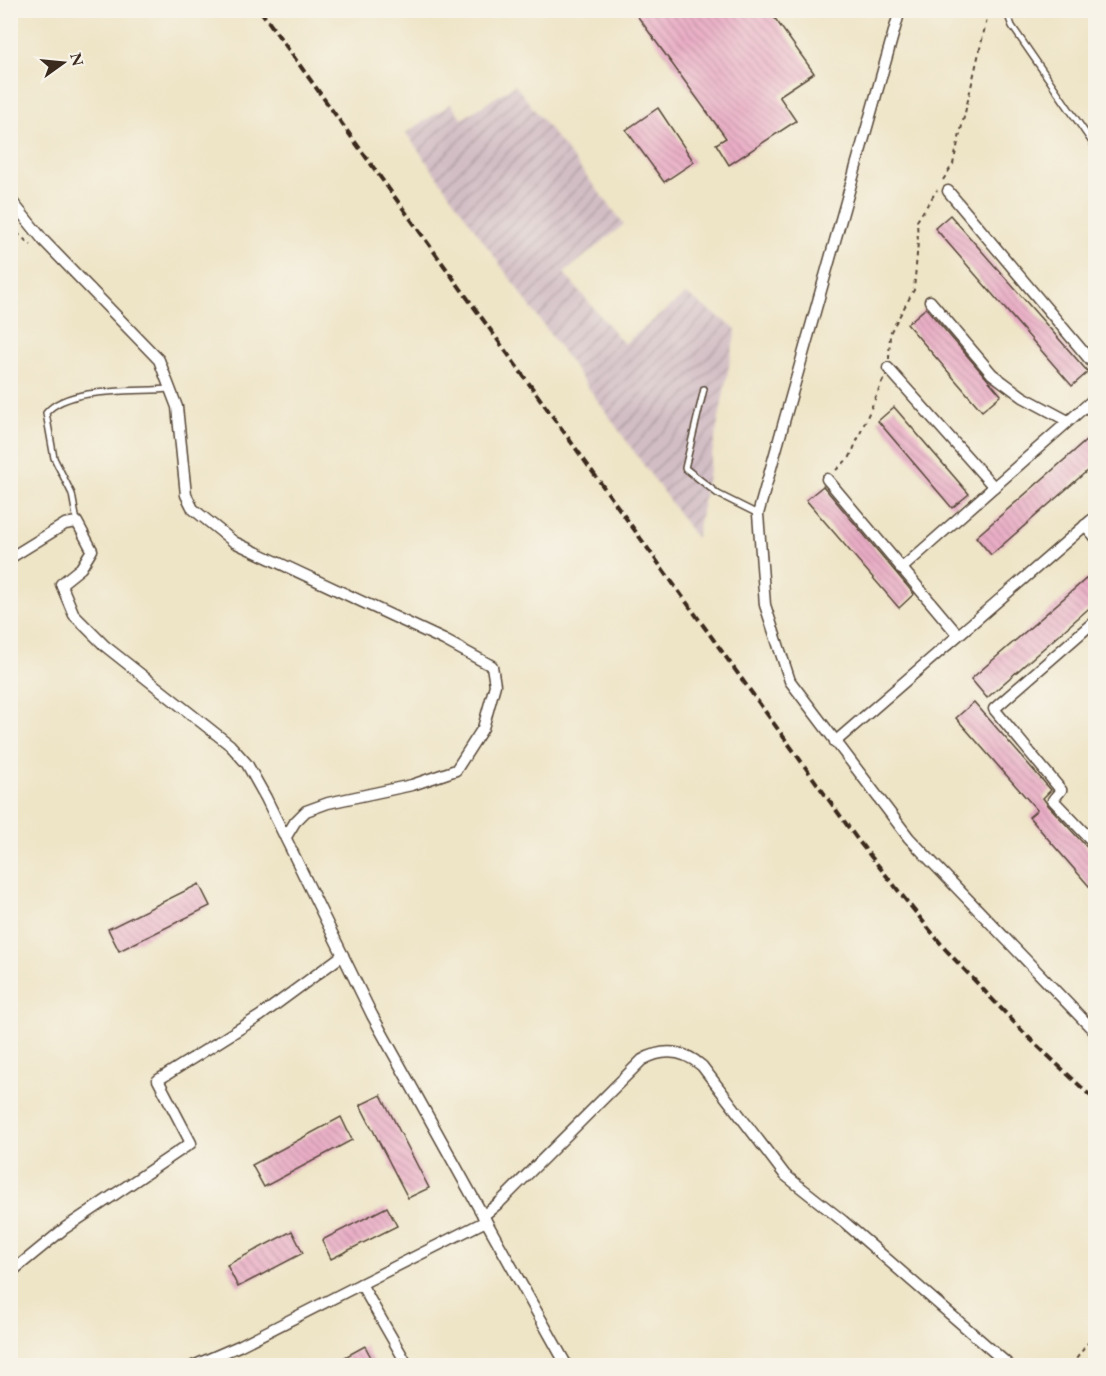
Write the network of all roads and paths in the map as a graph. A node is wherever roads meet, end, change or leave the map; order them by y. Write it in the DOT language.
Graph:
graph roads {
  1 [pos="900,10"];
  2 [pos="989,10"];
  3 [pos="1006,10"];
  4 [pos="1095,148"];
  5 [pos="948,191"];
  6 [pos="10,199"];
  7 [pos="930,301"];
  8 [pos="1095,367"];
  9 [pos="888,368"];
  10 [pos="170,389"];
  11 [pos="704,389"];
  12 [pos="1095,397"];
  13 [pos="1068,421"];
  14 [pos="827,479"];
  15 [pos="994,487"];
  16 [pos="758,514"];
  17 [pos="1095,516"];
  18 [pos="77,522"];
  19 [pos="1085,525"];
  20 [pos="1095,538"];
  21 [pos="10,558"];
  22 [pos="901,570"];
  23 [pos="1095,620"];
  24 [pos="958,635"];
  25 [pos="835,742"];
  26 [pos="285,837"];
  27 [pos="1095,845"];
  28 [pos="343,955"];
  29 [pos="1095,1033"];
  30 [pos="484,1218"];
  31 [pos="10,1273"];
  32 [pos="361,1284"];
  33 [pos="1095,1332"];
  34 [pos="193,1365"];
  35 [pos="408,1365"];
  36 [pos="567,1365"];
  37 [pos="1010,1365"];
  38 [pos="1071,1365"];
  1 -- 16 [label="street"];
  2 -- 9 [label="path"];
  3 -- 4 [label="lane"];
  5 -- 8 [label="street"];
  6 -- 10 [label="street"];
  7 -- 13 [label="street"];
  9 -- 14 [label="path"];
  9 -- 15 [label="street"];
  10 -- 18 [label="lane"];
  10 -- 26 [label="street"];
  11 -- 16 [label="lane"];
  12 -- 13 [label="street"];
  13 -- 15 [label="street"];
  14 -- 22 [label="street"];
  15 -- 22 [label="street"];
  16 -- 25 [label="street"];
  17 -- 19 [label="street"];
  18 -- 21 [label="street"];
  18 -- 26 [label="street"];
  19 -- 20 [label="street"];
  19 -- 24 [label="street"];
  22 -- 24 [label="street"];
  23 -- 27 [label="street"];
  24 -- 25 [label="street"];
  25 -- 29 [label="street"];
  26 -- 28 [label="street"];
  28 -- 30 [label="street"];
  28 -- 31 [label="street"];
  30 -- 32 [label="street"];
  30 -- 36 [label="street"];
  30 -- 37 [label="street"];
  32 -- 34 [label="street"];
  32 -- 35 [label="street"];
  33 -- 38 [label="path"];
}
